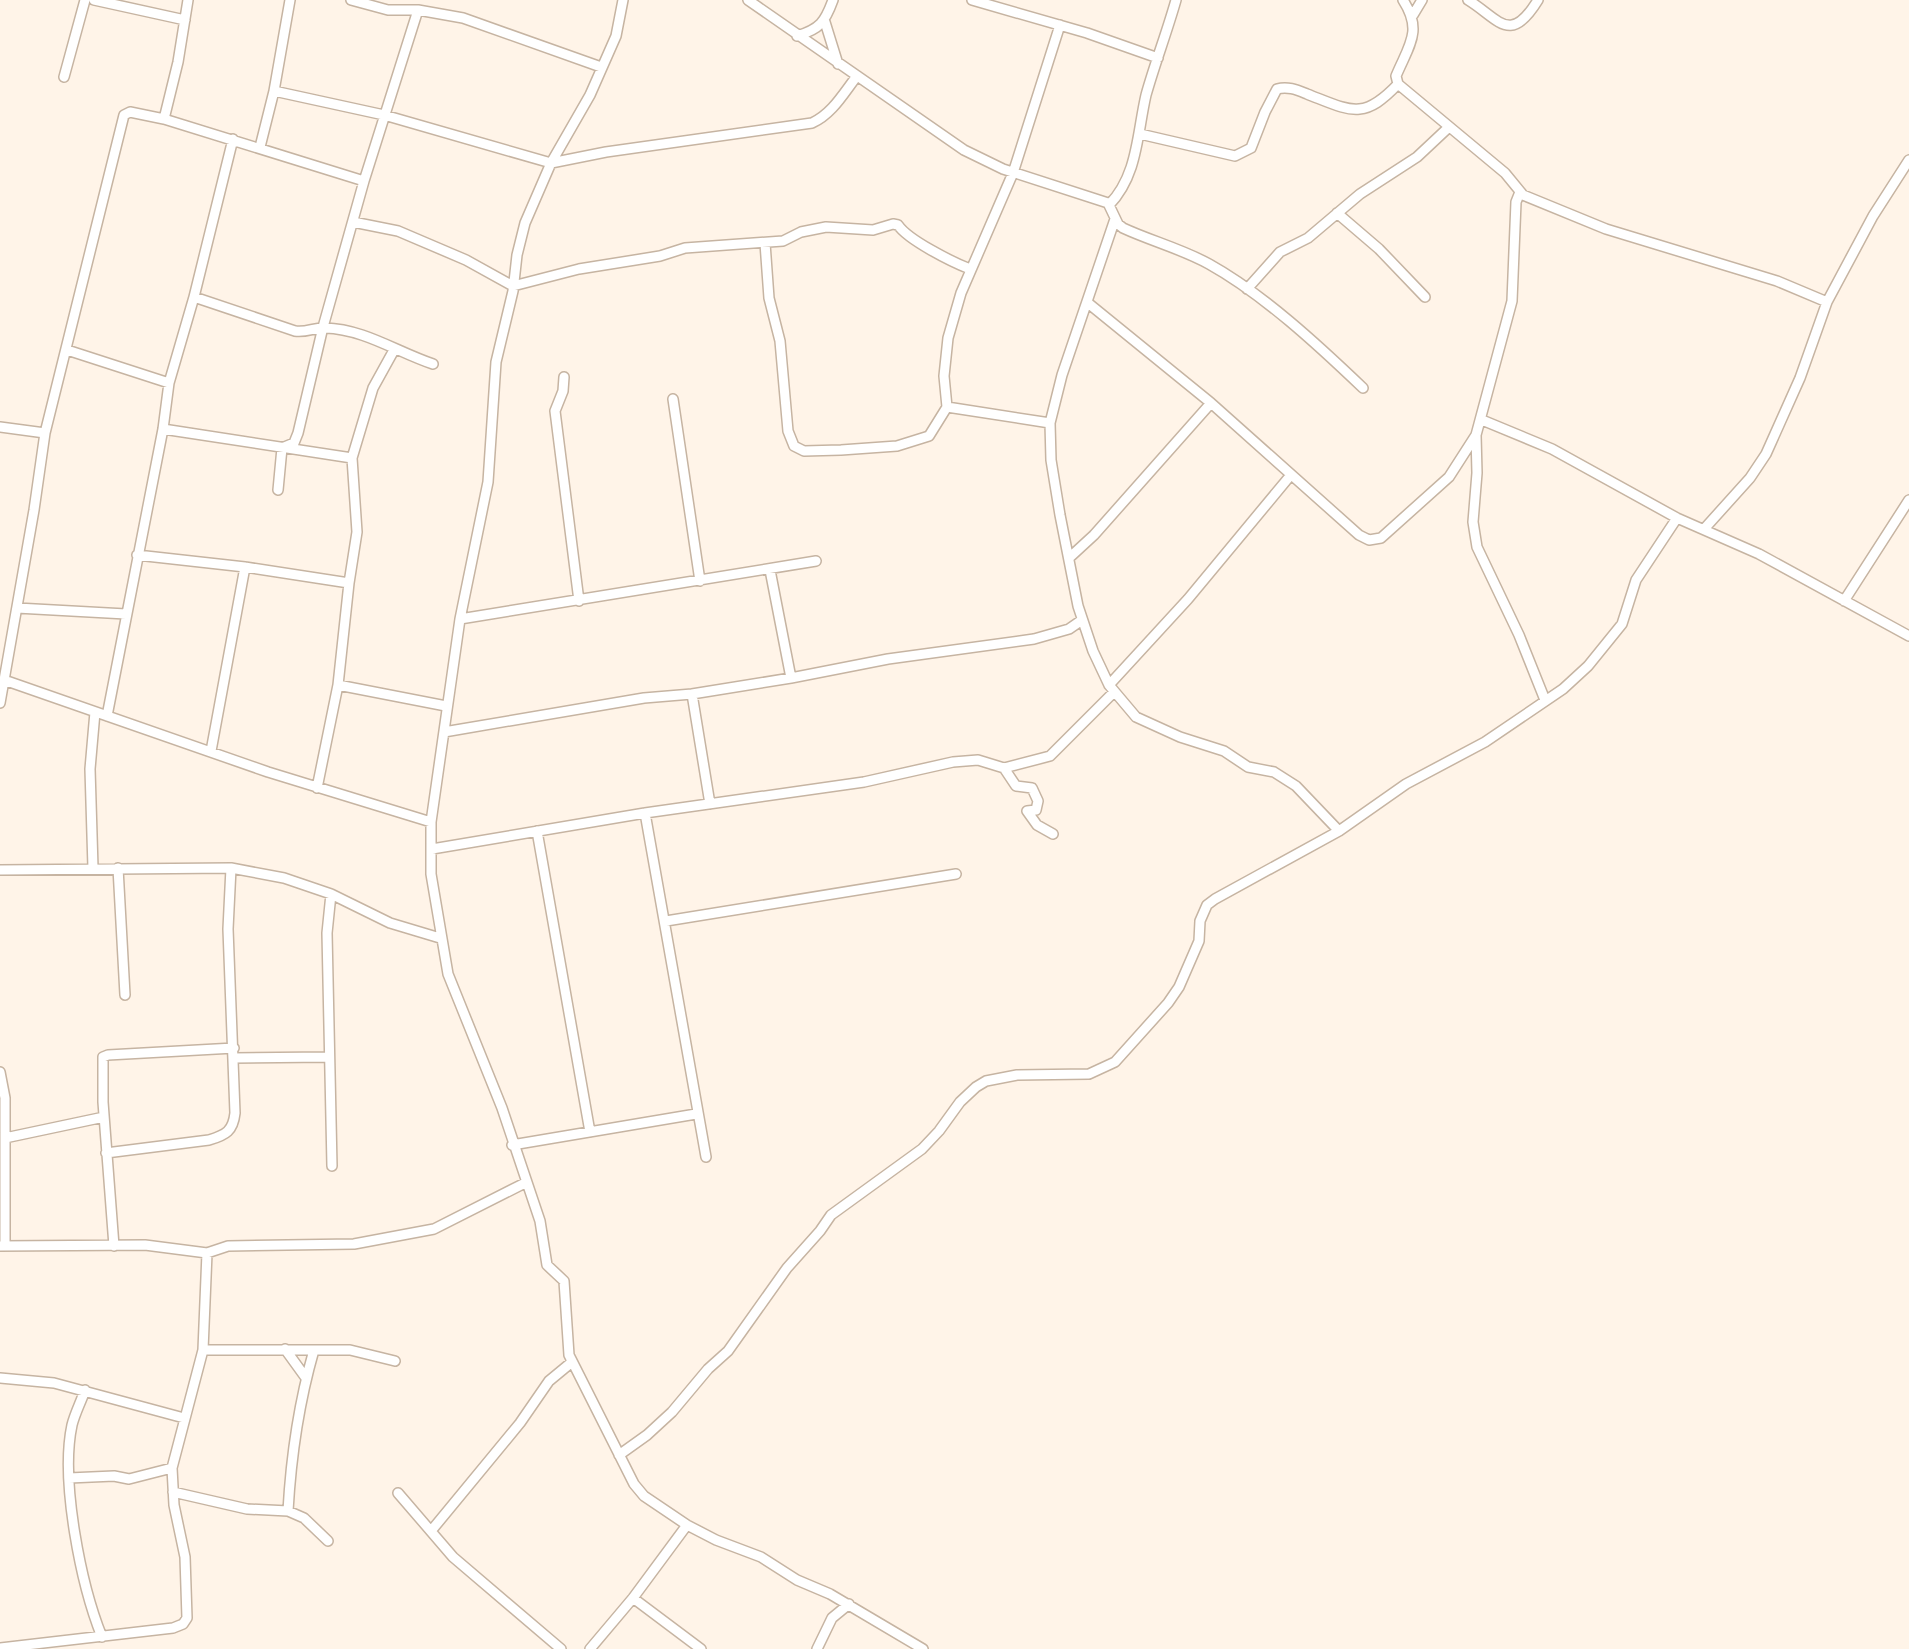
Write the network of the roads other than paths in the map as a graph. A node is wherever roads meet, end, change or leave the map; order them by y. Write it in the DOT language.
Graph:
graph roads {
  1 [pos="85,0"];
  2 [pos="94,0"];
  3 [pos="188,0"];
  4 [pos="290,0"];
  5 [pos="351,0"];
  6 [pos="623,0"];
  7 [pos="748,0"];
  8 [pos="833,0"];
  9 [pos="972,0"];
  10 [pos="1176,0"];
  11 [pos="1403,0"];
  12 [pos="1422,0"];
  13 [pos="1468,0"];
  14 [pos="1538,0"];
  15 [pos="414,7"];
  16 [pos="1413,15"];
  17 [pos="185,20"];
  18 [pos="825,22"];
  19 [pos="1060,25"];
  20 [pos="797,36"];
  21 [pos="1158,58"];
  22 [pos="838,64"];
  23 [pos="601,67"];
  24 [pos="857,76"];
  25 [pos="64,77"];
  26 [pos="1398,84"];
  27 [pos="274,91"];
  28 [pos="384,115"];
  29 [pos="164,119"];
  30 [pos="1449,127"];
  31 [pos="1140,134"];
  32 [pos="233,139"];
  33 [pos="260,147"];
  34 [pos="1909,160"];
  35 [pos="551,163"];
  36 [pos="1013,173"];
  37 [pos="364,181"];
  38 [pos="1520,192"];
  39 [pos="1109,205"];
  40 [pos="1337,213"];
  41 [pos="1115,219"];
  42 [pos="353,222"];
  43 [pos="765,243"];
  44 [pos="970,269"];
  45 [pos="513,286"];
  46 [pos="1247,289"];
  47 [pos="194,297"];
  48 [pos="1425,297"];
  49 [pos="1827,302"];
  50 [pos="1088,303"];
  51 [pos="323,327"];
  52 [pos="67,350"];
  53 [pos="394,350"];
  54 [pos="433,364"];
  55 [pos="564,377"];
  56 [pos="169,383"];
  57 [pos="1363,388"];
  58 [pos="673,399"];
  59 [pos="1211,403"];
  60 [pos="947,407"];
  61 [pos="1482,420"];
  62 [pos="1050,423"];
  63 [pos="0,427"];
  64 [pos="163,429"];
  65 [pos="45,433"];
  66 [pos="1476,435"];
  67 [pos="282,448"];
  68 [pos="352,458"];
  69 [pos="1290,476"];
  70 [pos="278,490"];
  71 [pos="1909,500"];
  72 [pos="1677,518"];
  73 [pos="1705,528"];
  74 [pos="137,555"];
  75 [pos="1069,558"];
  76 [pos="816,561"];
  77 [pos="245,567"];
  78 [pos="770,570"];
  79 [pos="700,581"];
  80 [pos="349,583"];
  81 [pos="579,601"];
  82 [pos="1844,601"];
  83 [pos="17,608"];
  84 [pos="126,614"];
  85 [pos="460,619"];
  86 [pos="1082,620"];
  87 [pos="1909,636"];
  88 [pos="791,678"];
  89 [pos="4,680"];
  90 [pos="338,685"];
  91 [pos="1111,688"];
  92 [pos="692,694"];
  93 [pos="1545,700"];
  94 [pos="0,703"];
  95 [pos="446,706"];
  96 [pos="95,712"];
  97 [pos="107,716"];
  98 [pos="444,732"];
  99 [pos="211,751"];
  100 [pos="1004,768"];
  101 [pos="317,788"];
  102 [pos="710,804"];
  103 [pos="645,813"];
  104 [pos="431,822"];
  105 [pos="537,831"];
  106 [pos="1339,831"];
  107 [pos="1053,834"];
  108 [pos="432,849"];
  109 [pos="93,868"];
  110 [pos="118,868"];
  111 [pos="231,868"];
  112 [pos="0,870"];
  113 [pos="956,874"];
  114 [pos="331,894"];
  115 [pos="666,921"];
  116 [pos="440,938"];
  117 [pos="125,995"];
  118 [pos="234,1053"];
  119 [pos="328,1057"];
  120 [pos="0,1072"];
  121 [pos="696,1114"];
  122 [pos="104,1117"];
  123 [pos="590,1132"];
  124 [pos="5,1138"];
  125 [pos="512,1145"];
  126 [pos="106,1153"];
  127 [pos="706,1157"];
  128 [pos="332,1166"];
  129 [pos="525,1183"];
  130 [pos="2,1246"];
  131 [pos="114,1246"];
  132 [pos="207,1253"];
  133 [pos="285,1349"];
  134 [pos="203,1350"];
  135 [pos="314,1350"];
  136 [pos="395,1361"];
  137 [pos="572,1362"];
  138 [pos="0,1378"];
  139 [pos="306,1378"];
  140 [pos="85,1390"];
  141 [pos="184,1418"];
  142 [pos="619,1455"];
  143 [pos="172,1468"];
  144 [pos="69,1478"];
  145 [pos="173,1492"];
  146 [pos="398,1493"];
  147 [pos="288,1511"];
  148 [pos="687,1525"];
  149 [pos="431,1531"];
  150 [pos="328,1541"];
  151 [pos="633,1598"];
  152 [pos="849,1604"];
  153 [pos="102,1637"];
  154 [pos="0,1648"];
  155 [pos="561,1649"];
  156 [pos="590,1649"];
  157 [pos="701,1649"];
  158 [pos="817,1649"];
  159 [pos="923,1649"];
  1 -- 25 [label="street"];
  2 -- 17 [label="street"];
  3 -- 17 [label="street"];
  4 -- 27 [label="street"];
  5 -- 15 [label="street"];
  6 -- 23 [label="street"];
  7 -- 20 [label="street"];
  8 -- 18 [label="street"];
  9 -- 19 [label="street"];
  10 -- 21 [label="street"];
  11 -- 16 [label="street"];
  12 -- 16 [label="street"];
  13 -- 14 [label="street"];
  15 -- 23 [label="street"];
  15 -- 28 [label="street"];
  16 -- 26 [label="street"];
  17 -- 29 [label="street"];
  18 -- 20 [label="street"];
  18 -- 22 [label="street"];
  19 -- 21 [label="street"];
  19 -- 36 [label="street"];
  20 -- 22 [label="street"];
  21 -- 31 [label="street"];
  22 -- 24 [label="street"];
  23 -- 35 [label="street"];
  24 -- 35 [label="street"];
  24 -- 36 [label="street"];
  26 -- 30 [label="street"];
  26 -- 31 [label="street"];
  27 -- 28 [label="street"];
  27 -- 33 [label="street"];
  28 -- 35 [label="street"];
  28 -- 37 [label="street"];
  29 -- 32 [label="street"];
  29 -- 52 [label="street"];
  30 -- 38 [label="street"];
  30 -- 40 [label="street"];
  31 -- 39 [label="street"];
  32 -- 33 [label="street"];
  32 -- 47 [label="street"];
  33 -- 37 [label="street"];
  34 -- 49 [label="street"];
  35 -- 45 [label="street"];
  36 -- 39 [label="street"];
  36 -- 44 [label="street"];
  37 -- 42 [label="street"];
  38 -- 49 [label="street"];
  38 -- 61 [label="street"];
  39 -- 41 [label="street"];
  40 -- 46 [label="street"];
  40 -- 48 [label="street"];
  41 -- 46 [label="street"];
  41 -- 50 [label="street"];
  42 -- 45 [label="street"];
  42 -- 51 [label="street"];
  43 -- 44 [label="street"];
  43 -- 45 [label="street"];
  43 -- 60 [label="street"];
  44 -- 60 [label="street"];
  45 -- 85 [label="street"];
  46 -- 57 [label="street"];
  47 -- 51 [label="street"];
  47 -- 56 [label="street"];
  49 -- 73 [label="street"];
  50 -- 59 [label="street"];
  50 -- 62 [label="street"];
  51 -- 53 [label="street"];
  51 -- 67 [label="street"];
  52 -- 56 [label="street"];
  52 -- 65 [label="street"];
  53 -- 54 [label="street"];
  53 -- 68 [label="street"];
  55 -- 81 [label="street"];
  56 -- 64 [label="street"];
  58 -- 79 [label="street"];
  59 -- 69 [label="street"];
  59 -- 75 [label="street"];
  60 -- 62 [label="street"];
  61 -- 66 [label="street"];
  61 -- 72 [label="street"];
  62 -- 75 [label="street"];
  63 -- 65 [label="street"];
  64 -- 67 [label="street"];
  64 -- 74 [label="street"];
  65 -- 83 [label="street"];
  66 -- 69 [label="street"];
  66 -- 93 [label="street"];
  67 -- 68 [label="street"];
  67 -- 70 [label="street"];
  68 -- 80 [label="street"];
  69 -- 91 [label="street"];
  71 -- 82 [label="street"];
  72 -- 73 [label="street"];
  72 -- 93 [label="street"];
  73 -- 82 [label="street"];
  74 -- 77 [label="street"];
  74 -- 84 [label="street"];
  75 -- 86 [label="street"];
  76 -- 78 [label="street"];
  77 -- 80 [label="street"];
  77 -- 99 [label="street"];
  78 -- 79 [label="street"];
  78 -- 88 [label="street"];
  79 -- 81 [label="street"];
  80 -- 90 [label="street"];
  81 -- 85 [label="street"];
  82 -- 87 [label="street"];
  83 -- 84 [label="street"];
  83 -- 89 [label="street"];
  84 -- 97 [label="street"];
  85 -- 95 [label="street"];
  86 -- 88 [label="street"];
  86 -- 91 [label="street"];
  88 -- 92 [label="street"];
  89 -- 94 [label="street"];
  89 -- 96 [label="street"];
  90 -- 95 [label="street"];
  90 -- 101 [label="street"];
  91 -- 100 [label="street"];
  91 -- 106 [label="street"];
  92 -- 98 [label="street"];
  92 -- 102 [label="street"];
  93 -- 106 [label="street"];
  95 -- 98 [label="street"];
  96 -- 97 [label="street"];
  96 -- 109 [label="street"];
  97 -- 99 [label="street"];
  98 -- 104 [label="street"];
  99 -- 101 [label="street"];
  100 -- 102 [label="street"];
  100 -- 107 [label="street"];
  101 -- 104 [label="street"];
  102 -- 103 [label="street"];
  103 -- 105 [label="street"];
  103 -- 115 [label="street"];
  104 -- 108 [label="street"];
  105 -- 108 [label="street"];
  105 -- 123 [label="street"];
  106 -- 142 [label="street"];
  108 -- 116 [label="street"];
  109 -- 110 [label="street"];
  109 -- 112 [label="street"];
  110 -- 111 [label="street"];
  110 -- 117 [label="street"];
  111 -- 114 [label="street"];
  111 -- 118 [label="street"];
  113 -- 115 [label="street"];
  114 -- 116 [label="street"];
  114 -- 119 [label="street"];
  115 -- 121 [label="street"];
  116 -- 125 [label="street"];
  118 -- 119 [label="street"];
  118 -- 122 [label="street"];
  118 -- 126 [label="street"];
  119 -- 128 [label="street"];
  120 -- 124 [label="street"];
  121 -- 123 [label="street"];
  121 -- 127 [label="street"];
  122 -- 124 [label="street"];
  122 -- 126 [label="street"];
  123 -- 125 [label="street"];
  124 -- 130 [label="street"];
  125 -- 129 [label="street"];
  126 -- 131 [label="street"];
  129 -- 132 [label="street"];
  129 -- 137 [label="street"];
  130 -- 131 [label="street"];
  131 -- 132 [label="street"];
  132 -- 134 [label="street"];
  133 -- 134 [label="street"];
  133 -- 135 [label="street"];
  133 -- 139 [label="street"];
  134 -- 141 [label="street"];
  135 -- 136 [label="street"];
  135 -- 139 [label="street"];
  137 -- 142 [label="street"];
  137 -- 149 [label="street"];
  138 -- 140 [label="street"];
  139 -- 147 [label="street"];
  140 -- 141 [label="street"];
  140 -- 144 [label="street"];
  141 -- 143 [label="street"];
  142 -- 148 [label="street"];
  143 -- 144 [label="street"];
  143 -- 145 [label="street"];
  144 -- 153 [label="street"];
  145 -- 147 [label="street"];
  145 -- 153 [label="street"];
  146 -- 149 [label="street"];
  147 -- 150 [label="street"];
  148 -- 151 [label="street"];
  148 -- 152 [label="street"];
  149 -- 155 [label="street"];
  151 -- 156 [label="street"];
  151 -- 157 [label="street"];
  152 -- 158 [label="street"];
  152 -- 159 [label="street"];
  153 -- 154 [label="street"];
}
